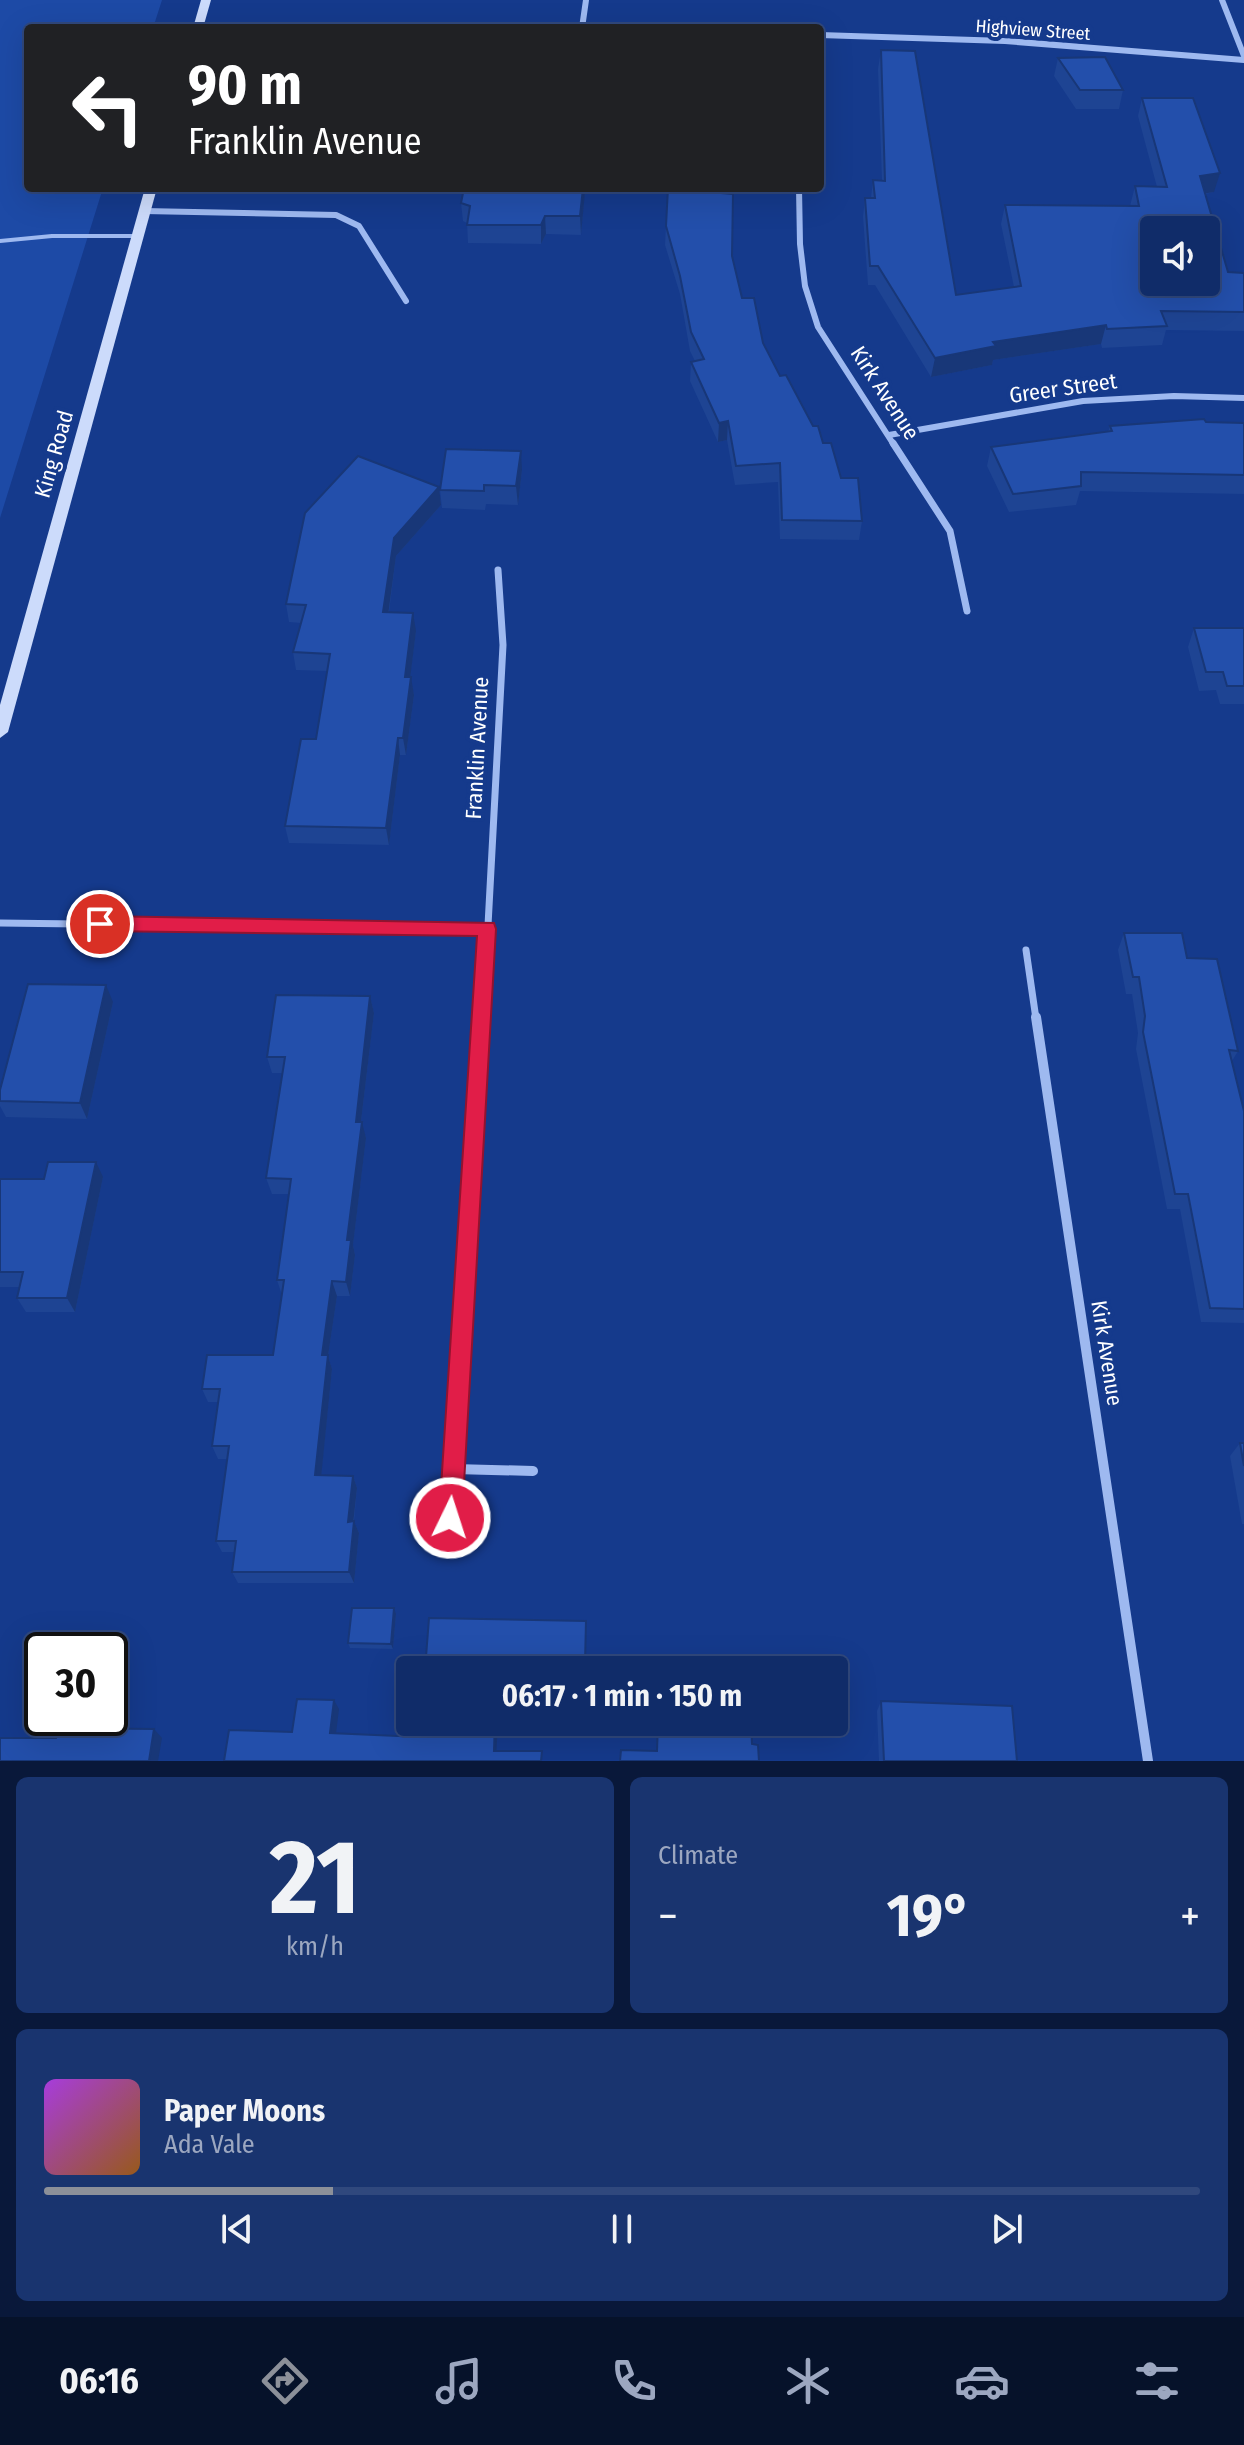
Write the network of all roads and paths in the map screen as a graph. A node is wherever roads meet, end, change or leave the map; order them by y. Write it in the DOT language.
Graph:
graph roads {
  1 [pos="206,0"];
  2 [pos="586,0"];
  3 [pos="1222,0"];
  4 [pos="199,24"];
  5 [pos="583,24"];
  6 [pos="824,35"];
  7 [pos="1244,58"];
  8 [pos="150,192"];
  9 [pos="799,192"];
  10 [pos="144,211"];
  11 [pos="138,236"];
  12 [pos="0,241"];
  13 [pos="406,301"];
  14 [pos="1244,398"];
  15 [pos="889,435"];
  16 [pos="498,570"];
  17 [pos="967,611"];
  18 [pos="0,732"];
  19 [pos="0,923"];
  20 [pos="487,929"];
  21 [pos="1026,950"];
  22 [pos="454,1469"];
  23 [pos="533,1471"];
  24 [pos="449,1542"];
  25 [pos="1148,1761"];
  1 -- 4 [label="street"];
  2 -- 5 [label="street"];
  3 -- 7 [label="street"];
  6 -- 7 [label="street, Highview Street"];
  8 -- 10 [label="street, King Road"];
  9 -- 15 [label="street, Kirk Avenue"];
  10 -- 11 [label="street, King Road"];
  10 -- 13 [label="street"];
  11 -- 12 [label="lane"];
  11 -- 18 [label="street, King Road"];
  14 -- 15 [label="street, Greer Street"];
  15 -- 17 [label="street, Kirk Avenue"];
  16 -- 20 [label="street, Franklin Avenue"];
  19 -- 20 [label="street"];
  20 -- 22 [label="street, Franklin Avenue"];
  21 -- 25 [label="street, Kirk Avenue"];
  22 -- 23 [label="street"];
  22 -- 24 [label="street, Franklin Avenue"];
}
